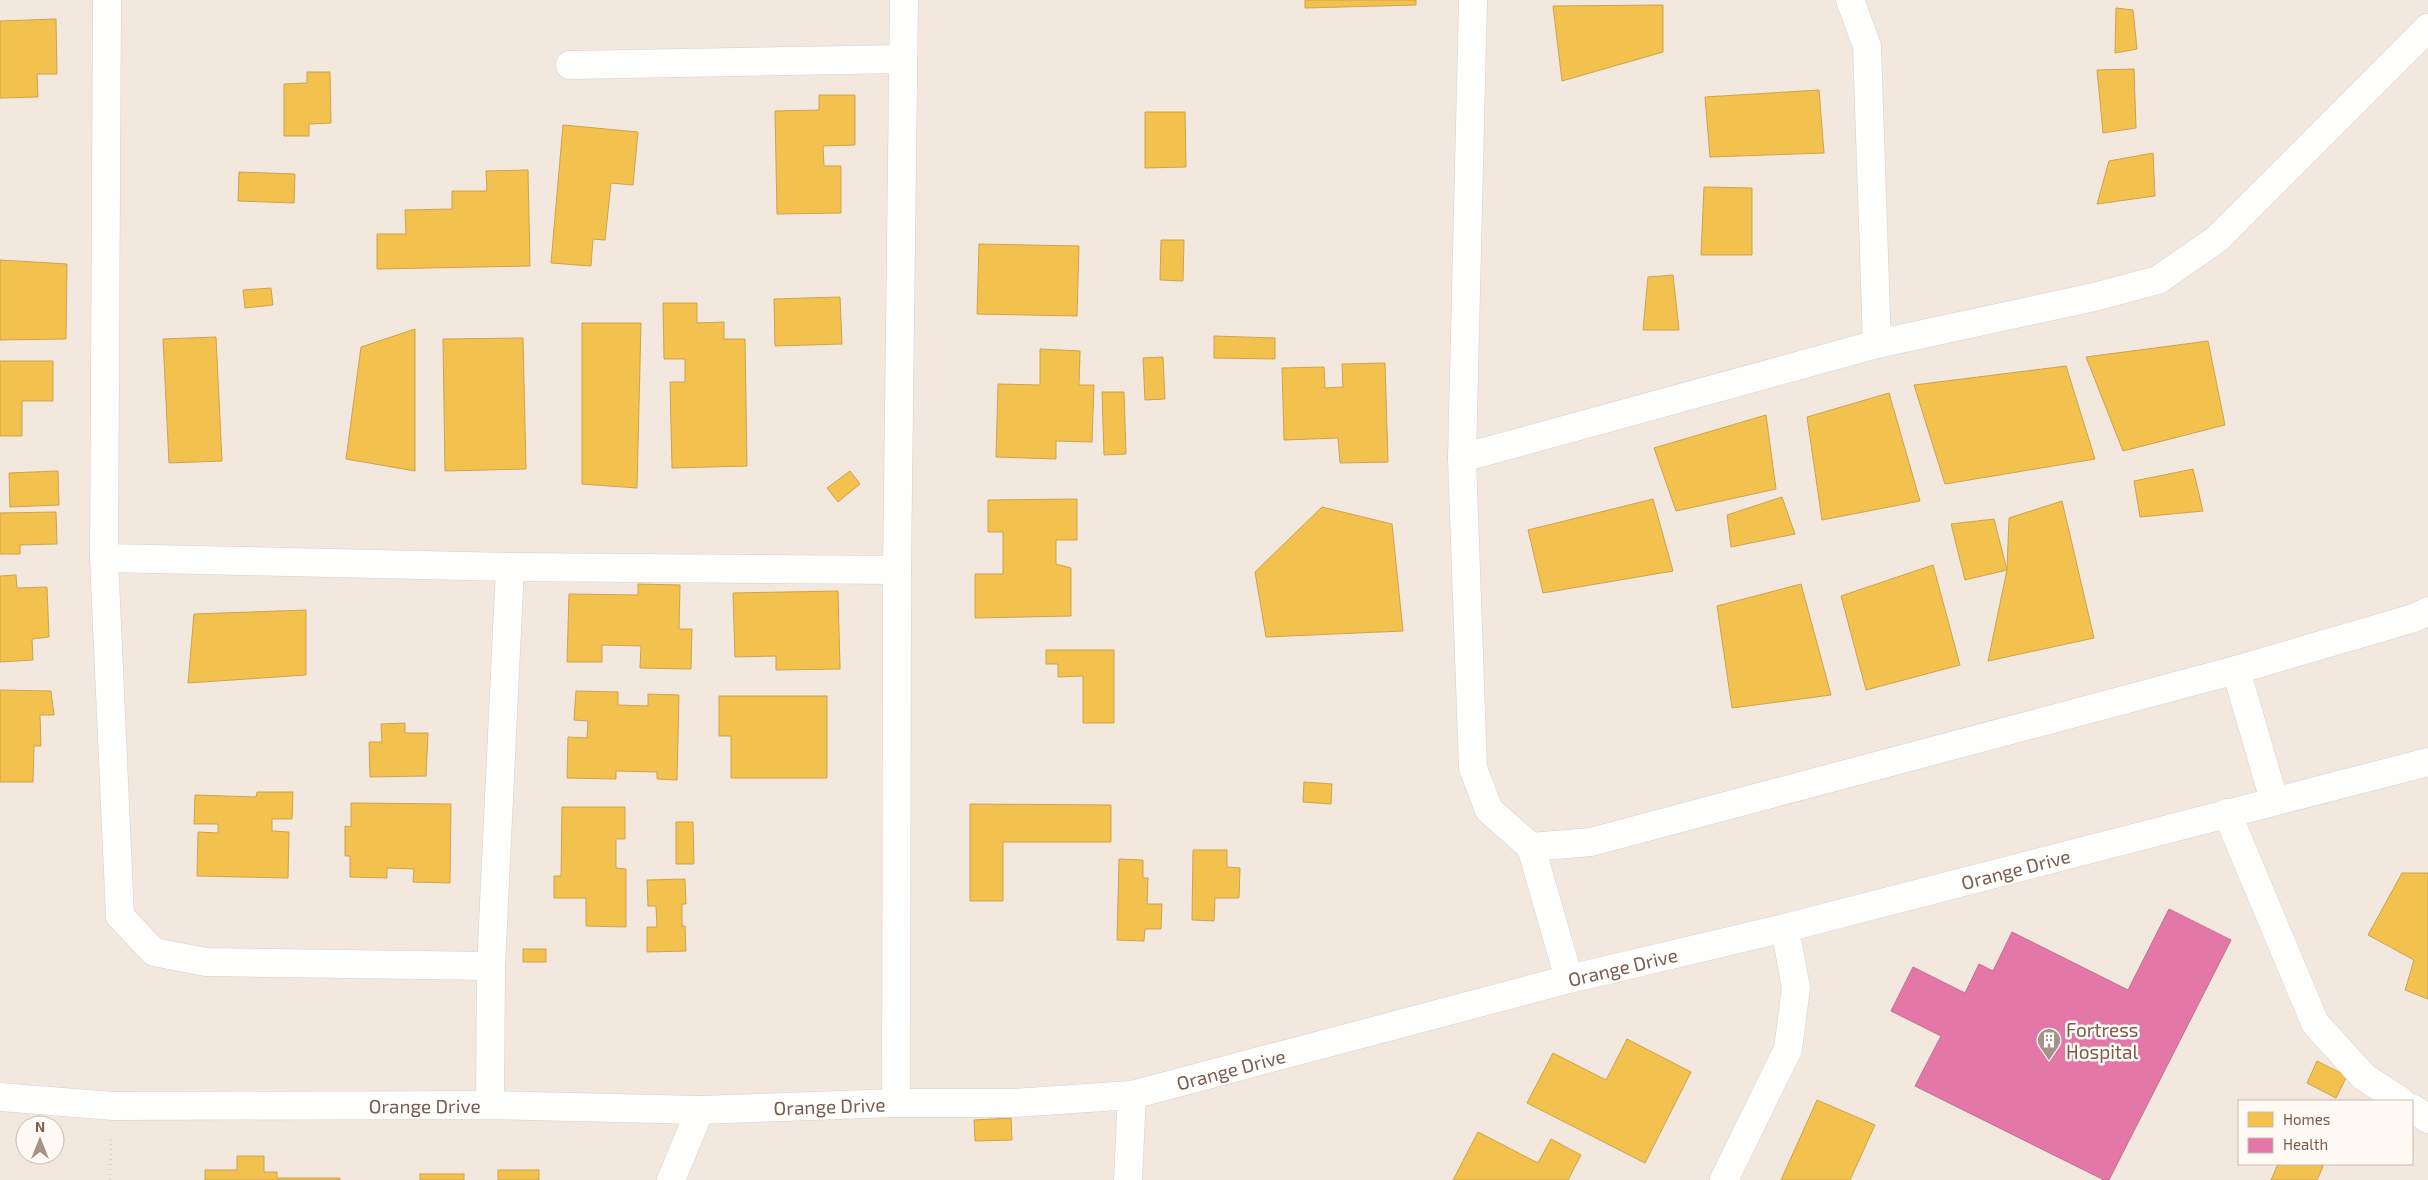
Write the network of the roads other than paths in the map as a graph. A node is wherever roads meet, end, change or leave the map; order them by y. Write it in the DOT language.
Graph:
graph roads {
  1 [pos="107,0"];
  2 [pos="904,0"];
  3 [pos="1473,0"];
  4 [pos="1850,0"];
  5 [pos="2428,28"];
  6 [pos="903,59"];
  7 [pos="570,65"];
  8 [pos="1877,344"];
  9 [pos="1462,458"];
  10 [pos="104,558"];
  11 [pos="510,566"];
  12 [pos="897,570"];
  13 [pos="2428,611"];
  14 [pos="2236,670"];
  15 [pos="2428,762"];
  16 [pos="2274,800"];
  17 [pos="2227,813"];
  18 [pos="1531,846"];
  19 [pos="1785,928"];
  20 [pos="491,966"];
  21 [pos="1570,979"];
  22 [pos="1132,1095"];
  23 [pos="0,1097"];
  24 [pos="2399,1100"];
  25 [pos="896,1104"];
  26 [pos="490,1105"];
  27 [pos="2413,1109"];
  28 [pos="700,1110"];
  29 [pos="2428,1119"];
  30 [pos="671,1180"];
  31 [pos="1128,1180"];
  32 [pos="1724,1180"];
  1 -- 10 [label="street"];
  2 -- 6 [label="street"];
  3 -- 9 [label="street"];
  4 -- 8 [label="street"];
  5 -- 8 [label="street"];
  6 -- 7 [label="street"];
  6 -- 12 [label="street"];
  8 -- 9 [label="street"];
  9 -- 18 [label="street"];
  10 -- 11 [label="street"];
  10 -- 20 [label="street"];
  11 -- 12 [label="street"];
  11 -- 20 [label="street"];
  12 -- 25 [label="street"];
  13 -- 14 [label="street"];
  14 -- 16 [label="street"];
  14 -- 18 [label="street"];
  15 -- 16 [label="street, Orange Drive"];
  16 -- 17 [label="street, Orange Drive"];
  17 -- 19 [label="street, Orange Drive"];
  17 -- 24 [label="street"];
  18 -- 21 [label="street"];
  19 -- 21 [label="street, Orange Drive"];
  19 -- 32 [label="street"];
  20 -- 26 [label="street"];
  21 -- 22 [label="street, Orange Drive"];
  22 -- 25 [label="street, Orange Drive"];
  22 -- 31 [label="street"];
  23 -- 26 [label="street, Orange Drive"];
  25 -- 28 [label="street, Orange Drive"];
  26 -- 28 [label="street, Orange Drive"];
  27 -- 29 [label="street"];
  28 -- 30 [label="street"];
}
